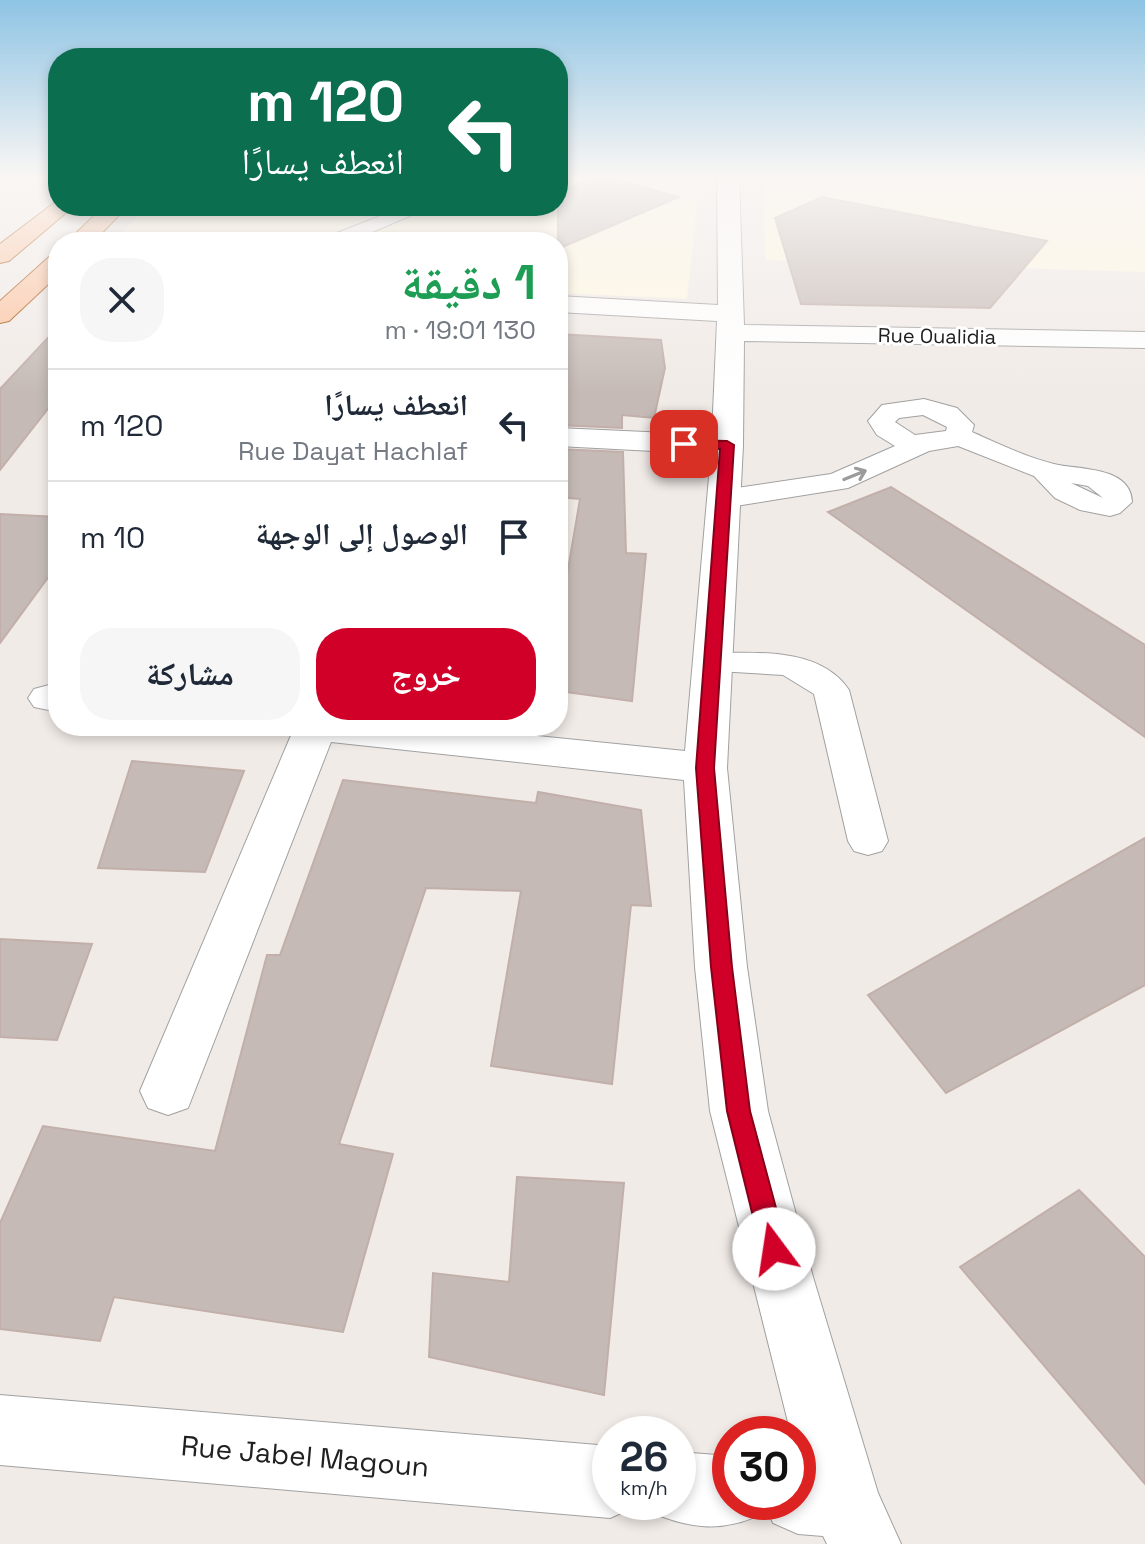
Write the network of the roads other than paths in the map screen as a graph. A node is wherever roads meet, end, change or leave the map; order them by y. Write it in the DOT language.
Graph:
graph roads {
  1 [pos="729,248"];
  2 [pos="48,275"];
  3 [pos="568,305"];
  4 [pos="0,315"];
  5 [pos="730,323"];
  6 [pos="1145,340"];
  7 [pos="883,427"];
  8 [pos="958,436"];
  9 [pos="568,439"];
  10 [pos="925,443"];
  11 [pos="1045,471"];
  12 [pos="725,475"];
  13 [pos="712,663"];
  14 [pos="312,736"];
  15 [pos="401,736"];
  16 [pos="705,768"];
  17 [pos="868,841"];
  18 [pos="168,1091"];
  19 [pos="0,1430"];
  20 [pos="592,1480"];
  21 [pos="836,1515"];
  1 -- 5 [label="street"];
  2 -- 4 [label="main road"];
  3 -- 5 [label="street, Rue Oualidia"];
  5 -- 6 [label="street, Rue Oualidia"];
  5 -- 12 [label="street"];
  7 -- 8 [label="lane"];
  7 -- 10 [label="lane"];
  7 -- 12 [label="lane"];
  8 -- 10 [label="lane"];
  8 -- 11 [label="lane"];
  9 -- 12 [label="street"];
  12 -- 10 [label="lane, one-way"];
  12 -- 13 [label="street"];
  13 -- 16 [label="street"];
  13 -- 17 [label="lane"];
  14 -- 18 [label="street"];
  15 -- 16 [label="street"];
  16 -- 21 [label="street"];
  19 -- 20 [label="street, Rue Jabel Magoun"];
}
